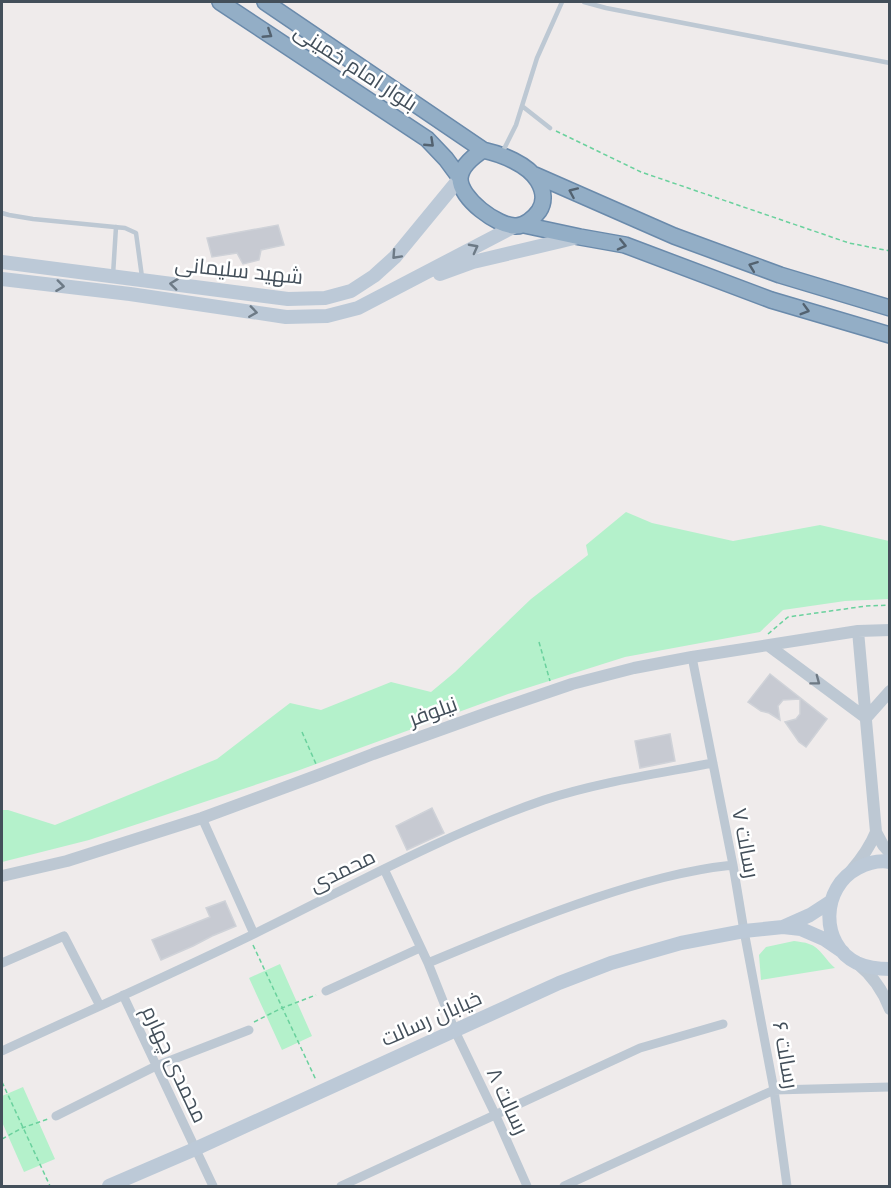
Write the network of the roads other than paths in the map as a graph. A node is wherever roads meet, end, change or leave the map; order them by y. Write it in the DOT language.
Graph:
graph roads {
  1 [pos="220,2"];
  2 [pos="265,2"];
  3 [pos="562,2"];
  4 [pos="584,2"];
  5 [pos="890,63"];
  6 [pos="522,106"];
  7 [pos="550,129"];
  8 [pos="483,150"];
  9 [pos="501,155"];
  10 [pos="535,175"];
  11 [pos="460,178"];
  12 [pos="2,213"];
  13 [pos="519,225"];
  14 [pos="116,227"];
  15 [pos="580,237"];
  16 [pos="2,262"];
  17 [pos="112,276"];
  18 [pos="2,279"];
  19 [pos="142,280"];
  20 [pos="399,288"];
  21 [pos="111,292"];
  22 [pos="141,296"];
  23 [pos="890,308"];
  24 [pos="890,335"];
  25 [pos="890,630"];
  26 [pos="858,631"];
  27 [pos="769,646"];
  28 [pos="692,657"];
  29 [pos="890,691"];
  30 [pos="866,718"];
  31 [pos="712,763"];
  32 [pos="202,818"];
  33 [pos="876,832"];
  34 [pos="890,854"];
  35 [pos="890,862"];
  36 [pos="733,865"];
  37 [pos="384,869"];
  38 [pos="850,872"];
  39 [pos="2,876"];
  40 [pos="830,902"];
  41 [pos="783,927"];
  42 [pos="744,931"];
  43 [pos="251,935"];
  44 [pos="420,948"];
  45 [pos="843,952"];
  46 [pos="2,963"];
  47 [pos="428,963"];
  48 [pos="857,963"];
  49 [pos="890,969"];
  50 [pos="326,991"];
  51 [pos="123,995"];
  52 [pos="100,1006"];
  53 [pos="889,1006"];
  54 [pos="723,1024"];
  55 [pos="249,1030"];
  56 [pos="455,1031"];
  57 [pos="2,1052"];
  58 [pos="156,1066"];
  59 [pos="890,1087"];
  60 [pos="774,1090"];
  61 [pos="56,1116"];
  62 [pos="496,1116"];
  63 [pos="195,1149"];
  64 [pos="109,1186"];
  65 [pos="213,1186"];
  66 [pos="341,1186"];
  67 [pos="527,1186"];
  68 [pos="564,1186"];
  69 [pos="787,1186"];
  1 -- 11 [label="highway, بلوار امام خمینی, one-way"];
  2 -- 8 [label="highway, بلوار امام خمینی"];
  3 -- 6 [label="lane"];
  4 -- 5 [label="lane"];
  6 -- 7 [label="lane"];
  6 -- 9 [label="lane"];
  8 -- 9 [label="highway"];
  8 -- 11 [label="highway"];
  9 -- 10 [label="highway"];
  10 -- 13 [label="highway"];
  23 -- 10 [label="highway, one-way"];
  11 -- 13 [label="highway"];
  11 -- 19 [label="main road, شهید سلیمانی, one-way"];
  12 -- 14 [label="lane"];
  13 -- 15 [label="highway"];
  20 -- 13 [label="main road, one-way"];
  14 -- 17 [label="lane"];
  14 -- 19 [label="lane"];
  15 -- 20 [label="main road"];
  15 -- 24 [label="highway, one-way"];
  16 -- 17 [label="main road, شهید سلیمانی"];
  17 -- 19 [label="main road, شهید سلیمانی"];
  17 -- 21 [label="street"];
  18 -- 21 [label="main road, one-way"];
  19 -- 22 [label="street"];
  22 -- 20 [label="main road, one-way"];
  21 -- 22 [label="main road"];
  25 -- 26 [label="street, نیلوفر"];
  26 -- 27 [label="street, نیلوفر"];
  26 -- 30 [label="street"];
  27 -- 28 [label="street, نیلوفر"];
  27 -- 30 [label="street, one-way"];
  28 -- 31 [label="street, رسالت ۷"];
  28 -- 32 [label="street, نیلوفر"];
  29 -- 30 [label="street"];
  30 -- 33 [label="street"];
  31 -- 36 [label="street, رسالت ۷"];
  31 -- 37 [label="street, محمدی"];
  32 -- 39 [label="street, نیلوفر"];
  32 -- 43 [label="street"];
  33 -- 34 [label="street"];
  33 -- 38 [label="street"];
  35 -- 38 [label="main road"];
  36 -- 42 [label="street, رسالت ۷"];
  36 -- 47 [label="street"];
  37 -- 43 [label="street, محمدی"];
  37 -- 44 [label="street, ۸ رسالت"];
  38 -- 40 [label="main road"];
  40 -- 41 [label="main road"];
  40 -- 45 [label="main road"];
  41 -- 42 [label="main road, خیابان رسالت"];
  41 -- 45 [label="main road"];
  42 -- 56 [label="main road, خیابان رسالت"];
  42 -- 60 [label="street, رسالت ۶"];
  43 -- 51 [label="street, محمدی"];
  44 -- 47 [label="street, ۸ رسالت"];
  44 -- 50 [label="street"];
  45 -- 48 [label="main road"];
  46 -- 52 [label="street"];
  47 -- 56 [label="street, ۸ رسالت"];
  48 -- 49 [label="main road"];
  48 -- 53 [label="street"];
  51 -- 52 [label="street, محمدی"];
  51 -- 58 [label="street, محمدی چهارم"];
  52 -- 57 [label="street, محمدی"];
  54 -- 62 [label="street"];
  55 -- 58 [label="street"];
  56 -- 62 [label="street, ۸ رسالت"];
  56 -- 63 [label="main road, خیابان رسالت"];
  58 -- 61 [label="street"];
  58 -- 63 [label="street, محمدی چهارم"];
  59 -- 60 [label="street"];
  60 -- 68 [label="street"];
  60 -- 69 [label="street, رسالت ۶"];
  62 -- 66 [label="street"];
  62 -- 67 [label="street, ۸ رسالت"];
  63 -- 64 [label="main road, خیابان رسالت"];
  63 -- 65 [label="street, محمدی چهارم"];
}
